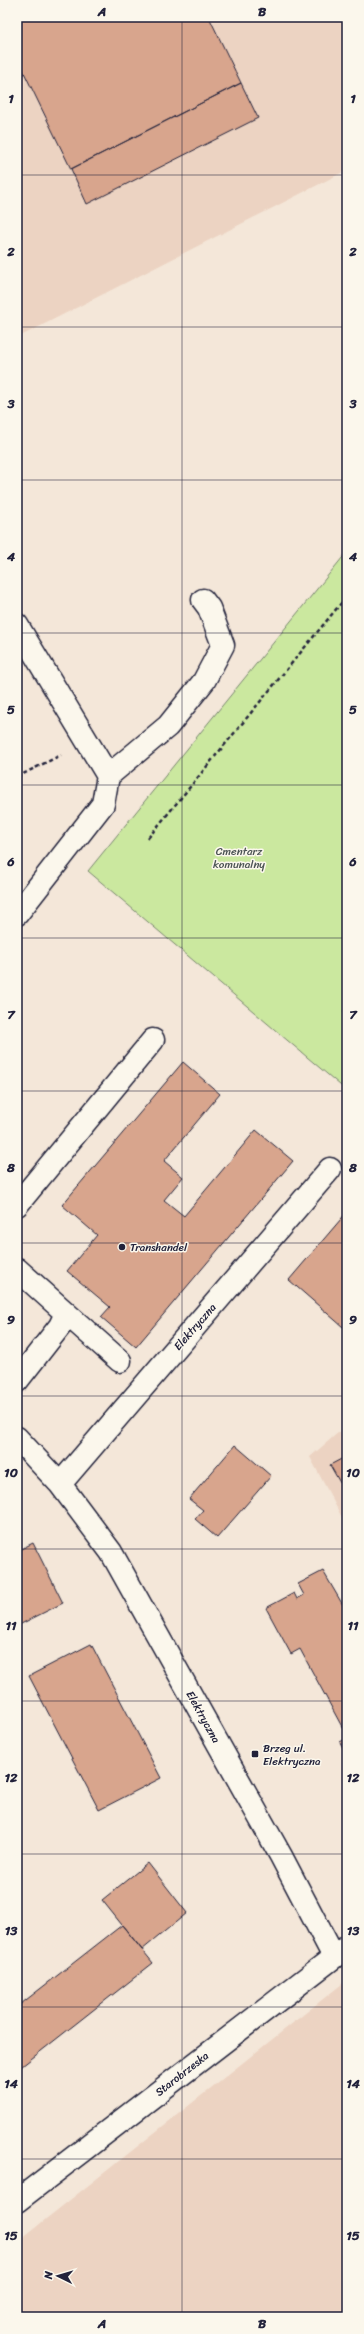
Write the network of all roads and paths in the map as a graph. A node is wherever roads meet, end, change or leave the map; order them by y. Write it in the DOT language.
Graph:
graph roads {
  1 [pos="347,596"];
  2 [pos="203,600"];
  3 [pos="17,625"];
  4 [pos="89,742"];
  5 [pos="108,776"];
  6 [pos="17,777"];
  7 [pos="148,838"];
  8 [pos="17,914"];
  9 [pos="347,1008"];
  10 [pos="344,1012"];
  11 [pos="153,1040"];
  12 [pos="330,1169"];
  13 [pos="17,1205"];
  14 [pos="17,1269"];
  15 [pos="66,1313"];
  16 [pos="120,1362"];
  17 [pos="17,1381"];
  18 [pos="17,1438"];
  19 [pos="60,1484"];
  20 [pos="341,1952"];
  21 [pos="17,2201"];
  1 -- 7 [label="path"];
  2 -- 5 [label="street"];
  3 -- 4 [label="street"];
  4 -- 5 [label="street"];
  4 -- 6 [label="path"];
  5 -- 8 [label="street"];
  9 -- 10 [label="path"];
  11 -- 13 [label="street"];
  12 -- 19 [label="street, Elektryczna"];
  14 -- 15 [label="street"];
  15 -- 16 [label="street"];
  15 -- 17 [label="street"];
  18 -- 19 [label="street, Elektryczna"];
  19 -- 20 [label="street, Elektryczna"];
  20 -- 21 [label="street, Starobrzeska"];
}
